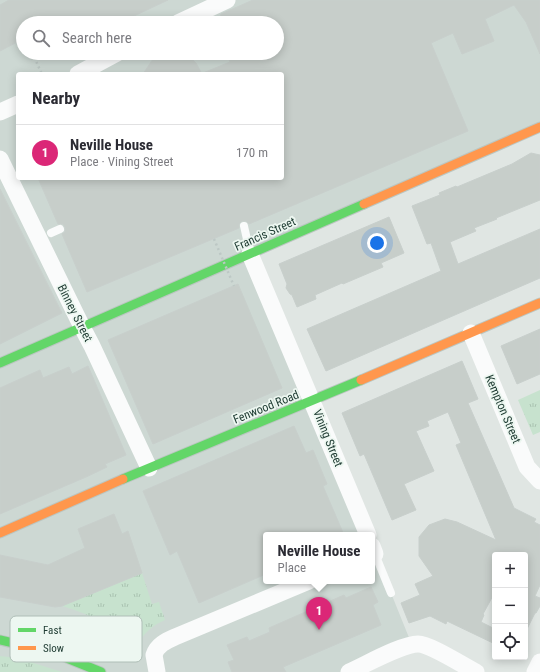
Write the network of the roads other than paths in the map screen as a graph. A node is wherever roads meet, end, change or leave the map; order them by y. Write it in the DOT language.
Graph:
graph roads {
  1 [pos="227,0"];
  2 [pos="193,16"];
  3 [pos="104,60"];
  4 [pos="82,72"];
  5 [pos="16,105"];
  6 [pos="0,112"];
  7 [pos="540,127"];
  8 [pos="0,159"];
  9 [pos="244,226"];
  10 [pos="60,229"];
  11 [pos="51,233"];
  12 [pos="250,254"];
  13 [pos="540,303"];
  14 [pos="82,328"];
  15 [pos="471,333"];
  16 [pos="0,363"];
  17 [pos="313,401"];
  18 [pos="149,468"];
  19 [pos="540,481"];
  20 [pos="367,532"];
  21 [pos="0,533"];
  22 [pos="375,556"];
  23 [pos="303,584"];
  24 [pos="392,593"];
  25 [pos="0,640"];
  26 [pos="10,642"];
  27 [pos="78,662"];
  28 [pos="540,662"];
  29 [pos="101,672"];
  30 [pos="157,672"];
  31 [pos="349,672"];
  32 [pos="476,672"];
  33 [pos="535,672"];
  1 -- 2 [label="street"];
  3 -- 4 [label="street"];
  5 -- 6 [label="street"];
  7 -- 12 [label="main road, Francis Street"];
  8 -- 14 [label="street, Binney Street"];
  9 -- 12 [label="lane"];
  10 -- 11 [label="lane"];
  12 -- 14 [label="main road, Francis Street"];
  12 -- 17 [label="street, Vining Street"];
  13 -- 15 [label="main road, Fenwood Road"];
  14 -- 16 [label="main road, Francis Street"];
  14 -- 18 [label="street, Binney Street"];
  15 -- 17 [label="main road, Fenwood Road"];
  15 -- 19 [label="street, Kempton Street"];
  17 -- 18 [label="main road, Fenwood Road"];
  17 -- 20 [label="street, Vining Street"];
  18 -- 21 [label="main road, Fenwood Road"];
  22 -- 24 [label="lane"];
  23 -- 30 [label="street"];
  25 -- 26 [label="main road"];
  27 -- 29 [label="main road"];
  28 -- 33 [label="street"];
  31 -- 32 [label="street"];
}
